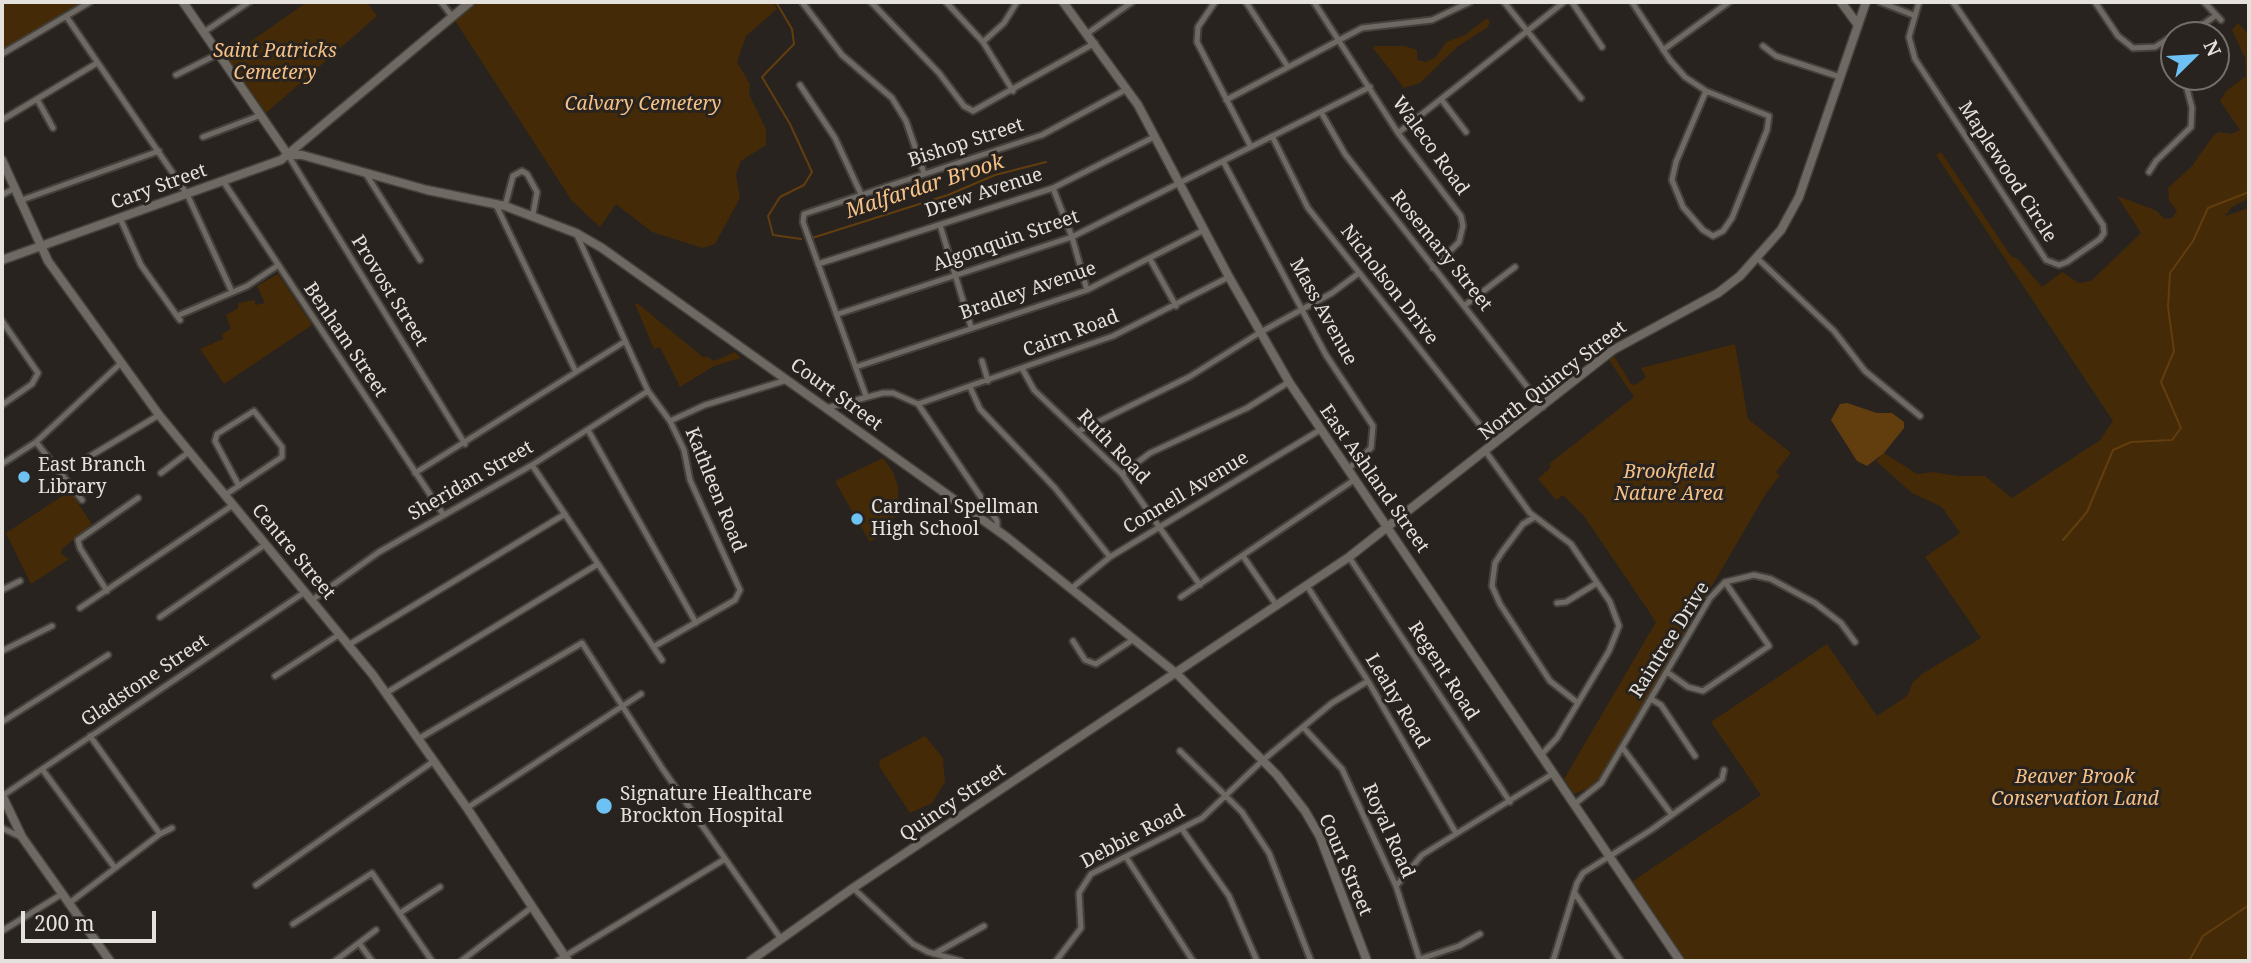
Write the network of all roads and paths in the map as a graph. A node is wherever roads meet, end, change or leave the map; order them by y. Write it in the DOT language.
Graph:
graph roads {
  1 [pos="90,2"];
  2 [pos="183,2"];
  3 [pos="249,2"];
  4 [pos="441,2"];
  5 [pos="470,2"];
  6 [pos="802,2"];
  7 [pos="872,2"];
  8 [pos="946,2"];
  9 [pos="1017,2"];
  10 [pos="1063,2"];
  11 [pos="1132,2"];
  12 [pos="1215,2"];
  13 [pos="1246,2"];
  14 [pos="1314,2"];
  15 [pos="1470,2"];
  16 [pos="1504,2"];
  17 [pos="1564,2"];
  18 [pos="1572,2"];
  19 [pos="1632,2"];
  20 [pos="1729,2"];
  21 [pos="1841,2"];
  22 [pos="1866,2"];
  23 [pos="1880,2"];
  24 [pos="1919,2"];
  25 [pos="1953,2"];
  26 [pos="2095,2"];
  27 [pos="2204,2"];
  28 [pos="451,15"];
  29 [pos="1913,15"];
  30 [pos="66,16"];
  31 [pos="2213,21"];
  32 [pos="1858,25"];
  33 [pos="204,32"];
  34 [pos="1526,32"];
  35 [pos="1088,33"];
  36 [pos="1341,40"];
  37 [pos="983,42"];
  38 [pos="1095,43"];
  39 [pos="2160,44"];
  40 [pos="1763,46"];
  41 [pos="1602,47"];
  42 [pos="1663,50"];
  43 [pos="2,54"];
  44 [pos="218,54"];
  45 [pos="97,63"];
  46 [pos="1288,67"];
  47 [pos="176,75"];
  48 [pos="1840,77"];
  49 [pos="800,85"];
  50 [pos="1370,87"];
  51 [pos="1127,89"];
  52 [pos="1013,90"];
  53 [pos="1706,91"];
  54 [pos="2188,91"];
  55 [pos="1581,98"];
  56 [pos="37,99"];
  57 [pos="1441,99"];
  58 [pos="1226,100"];
  59 [pos="1321,112"];
  60 [pos="261,115"];
  61 [pos="2,120"];
  62 [pos="53,128"];
  63 [pos="1466,132"];
  64 [pos="1398,133"];
  65 [pos="1154,136"];
  66 [pos="1272,136"];
  67 [pos="202,137"];
  68 [pos="305,141"];
  69 [pos="1251,147"];
  70 [pos="159,151"];
  71 [pos="288,155"];
  72 [pos="310,158"];
  73 [pos="2,160"];
  74 [pos="1223,161"];
  75 [pos="2149,172"];
  76 [pos="924,173"];
  77 [pos="366,174"];
  78 [pos="223,181"];
  79 [pos="1179,184"];
  80 [pos="13,188"];
  81 [pos="1052,188"];
  82 [pos="187,194"];
  83 [pos="861,194"];
  84 [pos="2,195"];
  85 [pos="19,201"];
  86 [pos="500,205"];
  87 [pos="533,214"];
  88 [pos="120,218"];
  89 [pos="940,225"];
  90 [pos="1204,230"];
  91 [pos="576,233"];
  92 [pos="1072,237"];
  93 [pos="39,247"];
  94 [pos="1150,259"];
  95 [pos="1758,259"];
  96 [pos="2,260"];
  97 [pos="420,260"];
  98 [pos="818,264"];
  99 [pos="277,266"];
  100 [pos="1515,267"];
  101 [pos="1433,268"];
  102 [pos="1359,272"];
  103 [pos="956,275"];
  104 [pos="1228,277"];
  105 [pos="1087,290"];
  106 [pos="232,292"];
  107 [pos="1176,306"];
  108 [pos="1464,306"];
  109 [pos="1302,310"];
  110 [pos="838,314"];
  111 [pos="2,321"];
  112 [pos="971,327"];
  113 [pos="8,330"];
  114 [pos="1259,333"];
  115 [pos="2,335"];
  116 [pos="624,342"];
  117 [pos="982,361"];
  118 [pos="121,363"];
  119 [pos="856,367"];
  120 [pos="1023,370"];
  121 [pos="576,372"];
  122 [pos="787,380"];
  123 [pos="988,381"];
  124 [pos="1289,382"];
  125 [pos="970,387"];
  126 [pos="648,391"];
  127 [pos="866,396"];
  128 [pos="918,404"];
  129 [pos="2,405"];
  130 [pos="1543,407"];
  131 [pos="826,408"];
  132 [pos="159,415"];
  133 [pos="1920,416"];
  134 [pos="670,421"];
  135 [pos="588,430"];
  136 [pos="1320,430"];
  137 [pos="1079,431"];
  138 [pos="36,442"];
  139 [pos="465,444"];
  140 [pos="1496,444"];
  141 [pos="189,452"];
  142 [pos="1486,452"];
  143 [pos="87,458"];
  144 [pos="2,464"];
  145 [pos="532,465"];
  146 [pos="1347,470"];
  147 [pos="161,473"];
  148 [pos="415,473"];
  149 [pos="1122,474"];
  150 [pos="1354,480"];
  151 [pos="239,486"];
  152 [pos="225,495"];
  153 [pos="138,498"];
  154 [pos="82,500"];
  155 [pos="233,505"];
  156 [pos="443,514"];
  157 [pos="565,514"];
  158 [pos="1535,517"];
  159 [pos="1161,526"];
  160 [pos="1388,529"];
  161 [pos="997,530"];
  162 [pos="266,544"];
  163 [pos="1110,556"];
  164 [pos="1243,556"];
  165 [pos="1349,557"];
  166 [pos="598,564"];
  167 [pos="20,581"];
  168 [pos="1726,582"];
  169 [pos="1597,583"];
  170 [pos="1200,584"];
  171 [pos="1307,586"];
  172 [pos="1072,588"];
  173 [pos="2,590"];
  174 [pos="107,591"];
  175 [pos="305,592"];
  176 [pos="1181,597"];
  177 [pos="312,600"];
  178 [pos="1557,603"];
  179 [pos="1277,606"];
  180 [pos="80,608"];
  181 [pos="160,617"];
  182 [pos="696,623"];
  183 [pos="52,626"];
  184 [pos="342,633"];
  185 [pos="1134,639"];
  186 [pos="1073,641"];
  187 [pos="1856,642"];
  188 [pos="350,644"];
  189 [pos="653,647"];
  190 [pos="2,651"];
  191 [pos="108,655"];
  192 [pos="662,660"];
  193 [pos="1667,672"];
  194 [pos="1177,674"];
  195 [pos="275,676"];
  196 [pos="1368,681"];
  197 [pos="386,693"];
  198 [pos="641,694"];
  199 [pos="1651,699"];
  200 [pos="1578,703"];
  201 [pos="622,706"];
  202 [pos="2,722"];
  203 [pos="1303,727"];
  204 [pos="90,736"];
  205 [pos="418,739"];
  206 [pos="1622,747"];
  207 [pos="1180,751"];
  208 [pos="1542,754"];
  209 [pos="1695,756"];
  210 [pos="1263,760"];
  211 [pos="434,761"];
  212 [pos="42,769"];
  213 [pos="1724,770"];
  214 [pos="1555,773"];
  215 [pos="2,796"];
  216 [pos="1227,796"];
  217 [pos="1510,802"];
  218 [pos="1576,803"];
  219 [pos="467,808"];
  220 [pos="1672,815"];
  221 [pos="2,828"];
  222 [pos="172,828"];
  223 [pos="1182,829"];
  224 [pos="1456,833"];
  225 [pos="160,834"];
  226 [pos="22,837"];
  227 [pos="1610,854"];
  228 [pos="1126,857"];
  229 [pos="725,859"];
  230 [pos="116,868"];
  231 [pos="256,885"];
  232 [pos="440,887"];
  233 [pos="1396,887"];
  234 [pos="853,888"];
  235 [pos="1574,892"];
  236 [pos="62,894"];
  237 [pos="68,904"];
  238 [pos="531,908"];
  239 [pos="400,913"];
  240 [pos="293,924"];
  241 [pos="984,926"];
  242 [pos="376,930"];
  243 [pos="2,931"];
  244 [pos="1480,934"];
  245 [pos="781,939"];
  246 [pos="359,943"];
  247 [pos="934,954"];
  248 [pos="563,959"];
  249 [pos="1420,960"];
  250 [pos="110,961"];
  251 [pos="335,961"];
  252 [pos="372,961"];
  253 [pos="432,961"];
  254 [pos="461,961"];
  255 [pos="750,961"];
  256 [pos="961,961"];
  257 [pos="1056,961"];
  258 [pos="1193,961"];
  259 [pos="1257,961"];
  260 [pos="1311,961"];
  261 [pos="1367,961"];
  262 [pos="1553,961"];
  263 [pos="1621,961"];
  264 [pos="1680,961"];
  1 -- 30 [label="street"];
  2 -- 33 [label="main road"];
  3 -- 33 [label="street"];
  4 -- 28 [label="street"];
  5 -- 28 [label="main road"];
  6 -- 76 [label="street"];
  7 -- 52 [label="street"];
  8 -- 37 [label="street"];
  9 -- 37 [label="street"];
  10 -- 35 [label="main road, East Ashland Street"];
  11 -- 35 [label="street"];
  12 -- 58 [label="street"];
  13 -- 46 [label="street"];
  14 -- 36 [label="street, Waleco Road"];
  15 -- 36 [label="street"];
  16 -- 34 [label="street"];
  17 -- 34 [label="street"];
  18 -- 41 [label="street"];
  19 -- 42 [label="street"];
  20 -- 42 [label="street"];
  21 -- 32 [label="main road"];
  22 -- 32 [label="main road, North Quincy Street"];
  23 -- 29 [label="street"];
  24 -- 29 [label="street, Maplewood Circle"];
  25 -- 29 [label="street, Maplewood Circle"];
  26 -- 39 [label="street"];
  27 -- 31 [label="street"];
  28 -- 68 [label="main road"];
  30 -- 43 [label="street"];
  30 -- 45 [label="street"];
  32 -- 48 [label="main road, North Quincy Street"];
  33 -- 44 [label="main road"];
  34 -- 55 [label="street"];
  34 -- 57 [label="street"];
  35 -- 38 [label="main road, East Ashland Street"];
  36 -- 46 [label="street"];
  36 -- 50 [label="street, Waleco Road"];
  37 -- 52 [label="street"];
  38 -- 51 [label="main road, East Ashland Street"];
  38 -- 52 [label="street"];
  40 -- 48 [label="street"];
  42 -- 53 [label="street"];
  44 -- 47 [label="street"];
  44 -- 60 [label="main road"];
  45 -- 56 [label="street"];
  45 -- 70 [label="street"];
  46 -- 58 [label="street"];
  48 -- 95 [label="main road, North Quincy Street"];
  49 -- 83 [label="street"];
  50 -- 59 [label="street, Algonquin Street"];
  50 -- 64 [label="street, Waleco Road"];
  51 -- 65 [label="main road, East Ashland Street"];
  51 -- 76 [label="street, Bishop Street"];
  53 -- 53 [label="street"];
  54 -- 75 [label="street"];
  56 -- 61 [label="street"];
  56 -- 62 [label="street"];
  57 -- 63 [label="street"];
  57 -- 64 [label="street"];
  58 -- 69 [label="street"];
  59 -- 66 [label="street, Algonquin Street"];
  59 -- 101 [label="street, Rosemary Street"];
  60 -- 67 [label="street"];
  60 -- 71 [label="main road"];
  64 -- 101 [label="street, Waleco Road"];
  65 -- 79 [label="main road, East Ashland Street"];
  65 -- 81 [label="street, Drew Avenue"];
  66 -- 69 [label="street, Algonquin Street"];
  66 -- 102 [label="street, Nicholson Drive"];
  68 -- 71 [label="main road"];
  68 -- 72 [label="main road"];
  69 -- 74 [label="street, Algonquin Street"];
  70 -- 82 [label="street"];
  70 -- 85 [label="street"];
  71 -- 72 [label="main road, Court Street"];
  71 -- 78 [label="main road, Cary Street"];
  71 -- 139 [label="street, Provost Street"];
  72 -- 77 [label="main road, Court Street"];
  73 -- 80 [label="main road, Centre Street"];
  74 -- 79 [label="street, Algonquin Street"];
  74 -- 109 [label="street, Mass Avenue"];
  76 -- 83 [label="street, Bishop Street"];
  77 -- 86 [label="main road, Court Street"];
  77 -- 97 [label="street"];
  78 -- 82 [label="main road, Cary Street"];
  78 -- 99 [label="street, Benham Street"];
  79 -- 90 [label="main road, East Ashland Street"];
  79 -- 92 [label="street, Algonquin Street"];
  80 -- 84 [label="street"];
  80 -- 85 [label="main road, Centre Street"];
  81 -- 89 [label="street, Drew Avenue"];
  81 -- 92 [label="street"];
  82 -- 88 [label="main road, Cary Street"];
  82 -- 106 [label="street"];
  83 -- 98 [label="street, Bishop Street"];
  85 -- 93 [label="main road, Centre Street"];
  86 -- 87 [label="main road, Court Street"];
  86 -- 87 [label="street"];
  86 -- 121 [label="street"];
  87 -- 91 [label="main road, Court Street"];
  88 -- 93 [label="main road, Cary Street"];
  88 -- 106 [label="street"];
  89 -- 98 [label="street, Drew Avenue"];
  89 -- 103 [label="street"];
  90 -- 94 [label="street, Bradley Avenue"];
  90 -- 104 [label="main road, East Ashland Street"];
  91 -- 116 [label="street, Kathleen Road"];
  91 -- 122 [label="main road, Court Street"];
  92 -- 103 [label="street, Algonquin Street"];
  92 -- 105 [label="street"];
  93 -- 96 [label="main road, Cary Street"];
  93 -- 118 [label="main road, Centre Street"];
  94 -- 105 [label="street, Bradley Avenue"];
  94 -- 107 [label="street"];
  95 -- 130 [label="main road, North Quincy Street"];
  95 -- 133 [label="street"];
  98 -- 110 [label="street"];
  99 -- 106 [label="street"];
  99 -- 148 [label="street, Benham Street"];
  100 -- 108 [label="street"];
  101 -- 108 [label="street, Rosemary Street"];
  102 -- 109 [label="street"];
  102 -- 140 [label="street, Nicholson Drive"];
  103 -- 110 [label="street, Algonquin Street"];
  103 -- 112 [label="street"];
  104 -- 107 [label="street, Cairn Road"];
  104 -- 114 [label="main road, East Ashland Street"];
  105 -- 112 [label="street, Bradley Avenue"];
  107 -- 120 [label="street, Cairn Road"];
  108 -- 130 [label="street, Rosemary Street"];
  109 -- 114 [label="street"];
  109 -- 146 [label="street, Mass Avenue"];
  110 -- 119 [label="street"];
  111 -- 113 [label="street"];
  112 -- 119 [label="street, Bradley Avenue"];
  113 -- 115 [label="street"];
  113 -- 129 [label="street"];
  114 -- 124 [label="main road, East Ashland Street"];
  114 -- 137 [label="street"];
  116 -- 121 [label="street"];
  116 -- 126 [label="street, Kathleen Road"];
  117 -- 123 [label="street"];
  118 -- 132 [label="main road, Centre Street"];
  118 -- 138 [label="street"];
  119 -- 127 [label="street"];
  120 -- 123 [label="street, Cairn Road"];
  120 -- 137 [label="street, Ruth Road"];
  121 -- 139 [label="street"];
  122 -- 131 [label="main road, Court Street"];
  122 -- 134 [label="street"];
  123 -- 125 [label="street, Cairn Road"];
  124 -- 136 [label="main road, East Ashland Street"];
  124 -- 149 [label="street"];
  125 -- 128 [label="street, Cairn Road"];
  125 -- 163 [label="street"];
  126 -- 134 [label="street, Kathleen Road"];
  126 -- 135 [label="street, Sheridan Street"];
  127 -- 128 [label="street"];
  127 -- 131 [label="street"];
  128 -- 161 [label="street"];
  130 -- 140 [label="main road, North Quincy Street"];
  131 -- 161 [label="main road, Court Street"];
  132 -- 141 [label="main road, Centre Street"];
  132 -- 143 [label="street"];
  134 -- 182 [label="street, Kathleen Road"];
  135 -- 145 [label="street, Sheridan Street"];
  135 -- 182 [label="street"];
  136 -- 146 [label="main road, East Ashland Street"];
  136 -- 159 [label="street, Connell Avenue"];
  137 -- 149 [label="street, Ruth Road"];
  138 -- 144 [label="street"];
  138 -- 154 [label="street"];
  139 -- 148 [label="street"];
  140 -- 142 [label="main road, North Quincy Street"];
  141 -- 147 [label="street"];
  141 -- 152 [label="main road, Centre Street"];
  142 -- 158 [label="street"];
  142 -- 160 [label="main road, North Quincy Street"];
  145 -- 156 [label="street, Sheridan Street"];
  145 -- 157 [label="street"];
  146 -- 150 [label="main road, East Ashland Street"];
  148 -- 156 [label="street, Benham Street"];
  149 -- 159 [label="street, Ruth Road"];
  150 -- 160 [label="main road, East Ashland Street"];
  150 -- 164 [label="street"];
  151 -- 151 [label="street"];
  151 -- 152 [label="street"];
  152 -- 155 [label="main road, Centre Street"];
  153 -- 174 [label="street"];
  155 -- 162 [label="main road, Centre Street"];
  155 -- 174 [label="street"];
  156 -- 177 [label="street, Sheridan Street"];
  157 -- 166 [label="street"];
  157 -- 188 [label="street"];
  158 -- 169 [label="street"];
  158 -- 200 [label="street"];
  159 -- 163 [label="street, Connell Avenue"];
  159 -- 170 [label="street, Ruth Road"];
  160 -- 165 [label="main road, North Quincy Street"];
  160 -- 208 [label="main road, East Ashland Street"];
  161 -- 172 [label="main road, Court Street"];
  162 -- 175 [label="main road, Centre Street"];
  162 -- 181 [label="street"];
  163 -- 172 [label="street, Connell Avenue"];
  164 -- 170 [label="street"];
  164 -- 179 [label="street"];
  165 -- 171 [label="main road, North Quincy Street"];
  165 -- 217 [label="street, Regent Road"];
  166 -- 189 [label="street"];
  166 -- 197 [label="street"];
  167 -- 173 [label="street"];
  168 -- 187 [label="street, Raintree Drive"];
  168 -- 193 [label="street, Raintree Drive"];
  168 -- 193 [label="street"];
  169 -- 178 [label="street"];
  169 -- 200 [label="street"];
  170 -- 176 [label="street"];
  171 -- 179 [label="main road, North Quincy Street"];
  171 -- 196 [label="street, Leahy Road"];
  172 -- 185 [label="main road, Court Street"];
  174 -- 180 [label="street"];
  175 -- 177 [label="main road, Centre Street"];
  175 -- 204 [label="street, Gladstone Street"];
  177 -- 184 [label="main road, Centre Street"];
  179 -- 194 [label="main road, North Quincy Street"];
  182 -- 189 [label="street, Kathleen Road"];
  183 -- 190 [label="street"];
  184 -- 188 [label="main road, Centre Street"];
  184 -- 195 [label="street"];
  185 -- 186 [label="street"];
  185 -- 194 [label="main road, Court Street"];
  188 -- 197 [label="main road, Centre Street"];
  189 -- 192 [label="street"];
  191 -- 202 [label="street"];
  193 -- 199 [label="street, Raintree Drive"];
  194 -- 210 [label="main road, Court Street"];
  194 -- 234 [label="main road, Quincy Street"];
  196 -- 203 [label="street, Debbie Road"];
  196 -- 224 [label="street, Leahy Road"];
  197 -- 205 [label="main road, Centre Street"];
  198 -- 201 [label="street"];
  199 -- 206 [label="street, Raintree Drive"];
  199 -- 209 [label="street"];
  200 -- 208 [label="street"];
  201 -- 205 [label="street"];
  201 -- 219 [label="street"];
  201 -- 229 [label="street"];
  203 -- 210 [label="street, Debbie Road"];
  203 -- 233 [label="street, Royal Road"];
  204 -- 212 [label="street, Gladstone Street"];
  204 -- 225 [label="street"];
  205 -- 211 [label="main road, Centre Street"];
  206 -- 218 [label="street, Raintree Drive"];
  206 -- 220 [label="street"];
  207 -- 216 [label="street"];
  208 -- 214 [label="main road, East Ashland Street"];
  210 -- 216 [label="street, Debbie Road"];
  210 -- 261 [label="main road, Court Street"];
  211 -- 219 [label="main road, Centre Street"];
  211 -- 231 [label="street"];
  212 -- 215 [label="street, Gladstone Street"];
  212 -- 230 [label="street"];
  213 -- 220 [label="street"];
  214 -- 217 [label="street"];
  214 -- 218 [label="main road, East Ashland Street"];
  215 -- 226 [label="main road"];
  216 -- 223 [label="street, Debbie Road"];
  216 -- 260 [label="street"];
  217 -- 224 [label="street"];
  218 -- 227 [label="main road, East Ashland Street"];
  219 -- 238 [label="main road, Centre Street"];
  220 -- 227 [label="street"];
  221 -- 226 [label="street"];
  222 -- 225 [label="street"];
  223 -- 228 [label="street, Debbie Road"];
  223 -- 259 [label="street"];
  224 -- 233 [label="street"];
  225 -- 230 [label="street"];
  226 -- 236 [label="main road"];
  227 -- 235 [label="street"];
  227 -- 264 [label="main road, East Ashland Street"];
  228 -- 257 [label="street, Debbie Road"];
  228 -- 258 [label="street"];
  229 -- 245 [label="street"];
  229 -- 248 [label="street"];
  230 -- 237 [label="street"];
  232 -- 239 [label="street"];
  233 -- 249 [label="street, Royal Road"];
  234 -- 245 [label="main road, Quincy Street"];
  234 -- 247 [label="street"];
  235 -- 262 [label="street"];
  235 -- 263 [label="street"];
  236 -- 237 [label="main road"];
  236 -- 243 [label="street"];
  237 -- 250 [label="main road"];
  238 -- 248 [label="main road, Centre Street"];
  238 -- 254 [label="street"];
  239 -- 240 [label="street"];
  239 -- 253 [label="street"];
  241 -- 247 [label="street"];
  242 -- 246 [label="street"];
  244 -- 249 [label="street"];
  245 -- 255 [label="main road, Quincy Street"];
  246 -- 251 [label="street"];
  246 -- 252 [label="street"];
  247 -- 256 [label="street"];
}
